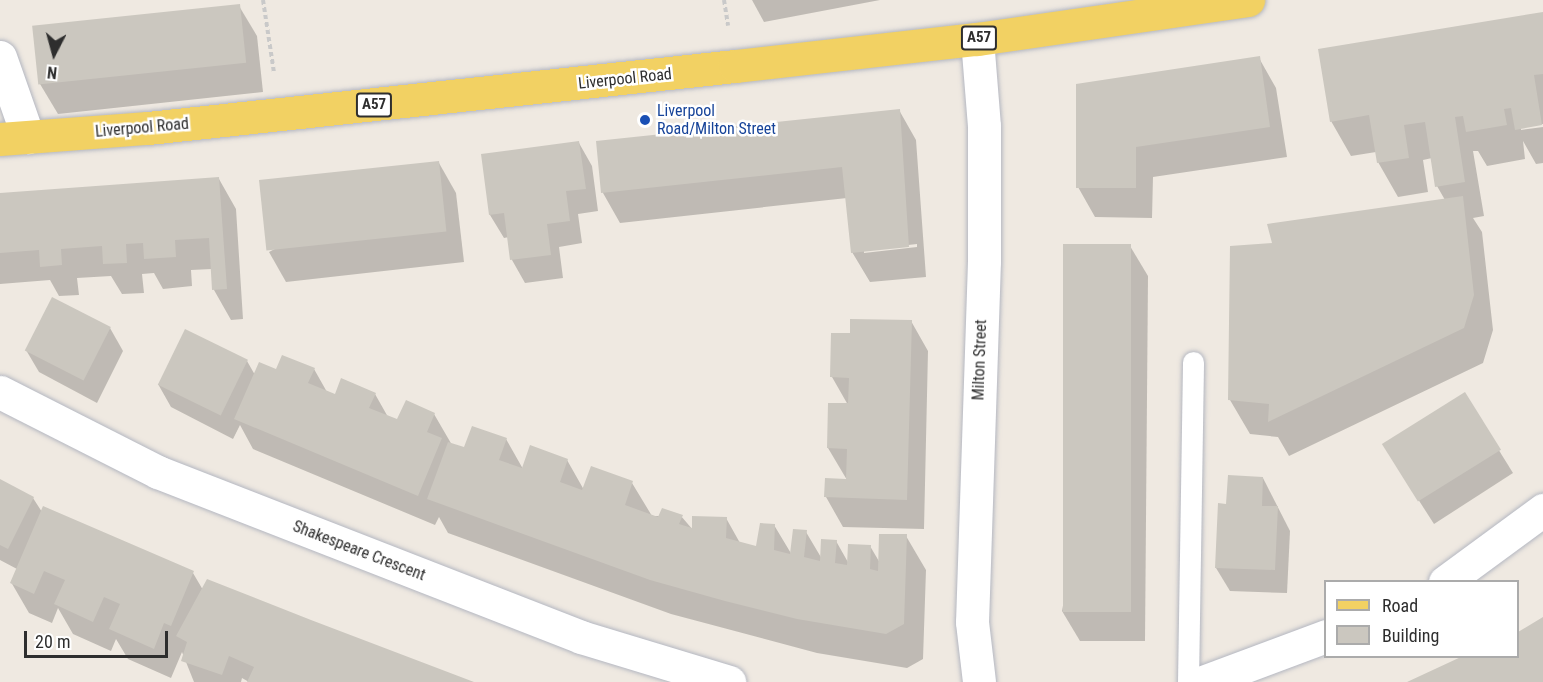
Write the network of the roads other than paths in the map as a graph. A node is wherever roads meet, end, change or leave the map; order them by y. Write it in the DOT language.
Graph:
graph roads {
  1 [pos="1248,0"];
  2 [pos="977,39"];
  3 [pos="0,57"];
  4 [pos="14,138"];
  5 [pos="1193,362"];
  6 [pos="0,392"];
  7 [pos="1543,510"];
  8 [pos="1448,580"];
  9 [pos="1324,637"];
  10 [pos="729,682"];
  11 [pos="979,682"];
  12 [pos="1188,682"];
  13 [pos="1203,682"];
  1 -- 2 [label="main road, Liverpool Road / A57"];
  2 -- 4 [label="main road, Liverpool Road / A57"];
  2 -- 11 [label="street, Milton Street"];
  3 -- 4 [label="street"];
  5 -- 12 [label="lane"];
  6 -- 10 [label="street, Shakespeare Crescent"];
  7 -- 8 [label="street"];
  9 -- 13 [label="street"];
}
